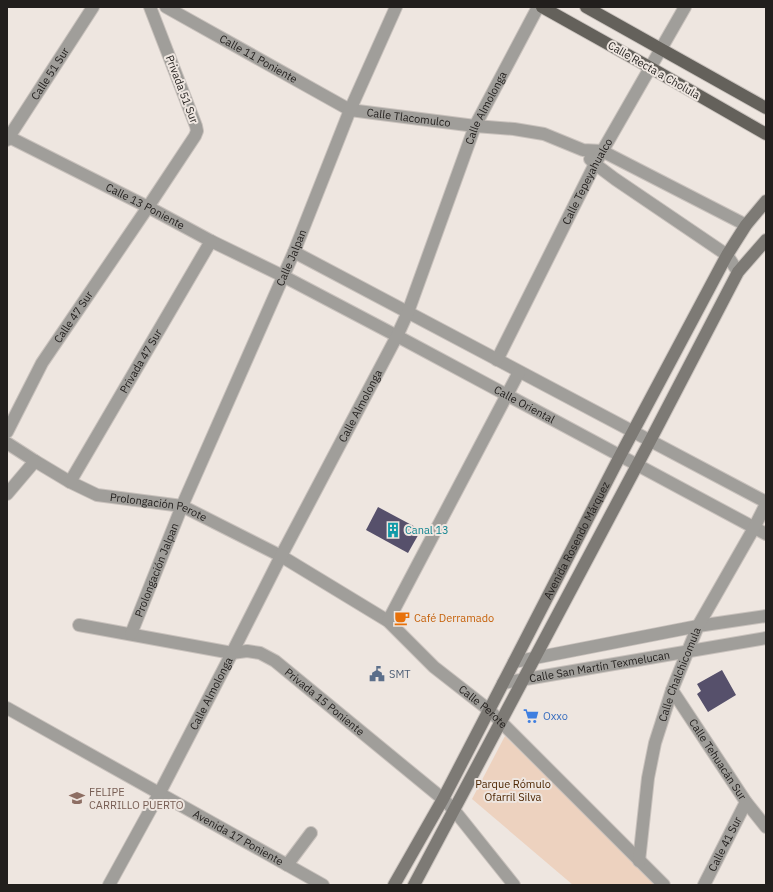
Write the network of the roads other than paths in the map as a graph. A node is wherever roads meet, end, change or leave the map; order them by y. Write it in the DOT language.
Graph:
graph roads {
  1 [pos="93,7"];
  2 [pos="150,7"];
  3 [pos="166,7"];
  4 [pos="396,7"];
  5 [pos="538,7"];
  6 [pos="542,7"];
  7 [pos="586,7"];
  8 [pos="685,7"];
  9 [pos="662,49"];
  10 [pos="651,68"];
  11 [pos="766,108"];
  12 [pos="350,110"];
  13 [pos="475,126"];
  14 [pos="766,134"];
  15 [pos="8,138"];
  16 [pos="584,150"];
  17 [pos="602,151"];
  18 [pos="595,164"];
  19 [pos="766,201"];
  20 [pos="148,207"];
  21 [pos="746,225"];
  22 [pos="766,240"];
  23 [pos="211,241"];
  24 [pos="294,252"];
  25 [pos="727,254"];
  26 [pos="738,272"];
  27 [pos="283,276"];
  28 [pos="408,312"];
  29 [pos="397,336"];
  30 [pos="497,360"];
  31 [pos="519,372"];
  32 [pos="507,395"];
  33 [pos="7,432"];
  34 [pos="633,432"];
  35 [pos="650,441"];
  36 [pos="7,443"];
  37 [pos="620,456"];
  38 [pos="35,461"];
  39 [pos="637,465"];
  40 [pos="70,482"];
  41 [pos="7,494"];
  42 [pos="766,503"];
  43 [pos="182,506"];
  44 [pos="754,528"];
  45 [pos="766,534"];
  46 [pos="280,556"];
  47 [pos="766,616"];
  48 [pos="388,621"];
  49 [pos="79,625"];
  50 [pos="698,626"];
  51 [pos="131,634"];
  52 [pos="766,638"];
  53 [pos="687,652"];
  54 [pos="232,653"];
  55 [pos="534,659"];
  56 [pos="514,662"];
  57 [pos="523,679"];
  58 [pos="504,683"];
  59 [pos="672,690"];
  60 [pos="7,708"];
  61 [pos="489,710"];
  62 [pos="500,723"];
  63 [pos="159,794"];
  64 [pos="443,799"];
  65 [pos="746,802"];
  66 [pos="454,810"];
  67 [pos="766,827"];
  68 [pos="311,833"];
  69 [pos="639,861"];
  70 [pos="287,865"];
  71 [pos="112,884"];
  72 [pos="323,885"];
  73 [pos="394,885"];
  74 [pos="414,885"];
  75 [pos="514,885"];
  76 [pos="664,885"];
  77 [pos="704,885"];
  1 -- 15 [label="street, Calle 51 Sur"];
  2 -- 20 [label="street, Privada 51 Sur"];
  3 -- 12 [label="street, Calle 11 Poniente"];
  4 -- 12 [label="street, Calle Jalpan"];
  5 -- 13 [label="street, Calle Almolonga"];
  6 -- 10 [label="main road, Calle Recta a Cholula"];
  7 -- 9 [label="main road, Calle Recta a Cholula"];
  8 -- 9 [label="street, Calle Tepeyahualco"];
  9 -- 10 [label="street, Calle Tepeyahualco"];
  9 -- 11 [label="main road, Calle Recta a Cholula"];
  10 -- 14 [label="main road, Calle Recta a Cholula"];
  10 -- 17 [label="street, Calle Tepeyahualco"];
  12 -- 13 [label="street, Calle Tlacomulco"];
  12 -- 24 [label="street, Calle Jalpan"];
  13 -- 16 [label="street, Calle Tlacomulco"];
  13 -- 28 [label="street, Calle Almolonga"];
  15 -- 20 [label="street, Calle 13 Poniente"];
  16 -- 17 [label="street, Calle Tlacomulco"];
  16 -- 18 [label="street"];
  17 -- 18 [label="street, Calle Tepeyahualco"];
  17 -- 21 [label="street, Calle Tlacomulco"];
  18 -- 25 [label="street"];
  18 -- 30 [label="street, Calle Tepeyahualco"];
  19 -- 21 [label="main road, Avenida Rosendo Márquez"];
  20 -- 23 [label="street, Calle 13 Poniente"];
  20 -- 33 [label="street, Calle 47 Sur"];
  21 -- 25 [label="main road, Avenida Rosendo Márquez"];
  22 -- 26 [label="main road, Avenida Rosendo Márquez"];
  23 -- 27 [label="street, Calle 13 Poniente"];
  23 -- 40 [label="street, Privada 47 Sur"];
  24 -- 27 [label="street, Calle Jalpan"];
  24 -- 28 [label="street"];
  25 -- 26 [label="street"];
  25 -- 34 [label="main road, Avenida Rosendo Márquez"];
  26 -- 35 [label="main road, Avenida Rosendo Márquez"];
  27 -- 29 [label="street, Calle Oriental"];
  27 -- 43 [label="street, Calle Jalpan"];
  28 -- 29 [label="street, Calle Almolonga"];
  28 -- 30 [label="street"];
  29 -- 32 [label="street, Calle Oriental"];
  29 -- 46 [label="street, Calle Almolonga"];
  30 -- 31 [label="street"];
  31 -- 32 [label="street"];
  31 -- 34 [label="street"];
  32 -- 37 [label="street, Calle Oriental"];
  32 -- 48 [label="street"];
  34 -- 35 [label="street"];
  34 -- 37 [label="main road, Avenida Rosendo Márquez"];
  35 -- 39 [label="main road, Avenida Rosendo Márquez"];
  35 -- 42 [label="street"];
  36 -- 38 [label="street, Prolongación Perote"];
  37 -- 39 [label="street, Calle Oriental"];
  37 -- 56 [label="main road, Avenida Rosendo Márquez"];
  38 -- 40 [label="street, Prolongación Perote"];
  38 -- 41 [label="street"];
  39 -- 44 [label="street, Calle Oriental"];
  39 -- 55 [label="main road, Avenida Rosendo Márquez"];
  40 -- 43 [label="street, Prolongación Perote"];
  42 -- 44 [label="street, Calle Chalchicomula"];
  43 -- 46 [label="street, Prolongación Perote"];
  43 -- 51 [label="street, Prolongación Jalpan"];
  44 -- 45 [label="street, Calle Oriental"];
  44 -- 50 [label="street, Calle Chalchicomula"];
  46 -- 48 [label="street, Calle Perote"];
  46 -- 54 [label="street, Calle Almolonga"];
  47 -- 50 [label="street, Calle San Martín Texmelucan"];
  48 -- 61 [label="street, Calle Perote"];
  49 -- 51 [label="street, Privada 15 Poniente"];
  50 -- 53 [label="street, Calle Chalchicomula"];
  50 -- 55 [label="street, Calle San Martín Texmelucan"];
  51 -- 54 [label="street, Privada 15 Poniente"];
  52 -- 53 [label="street, Calle San Martín Texmelucan"];
  53 -- 57 [label="street, Calle San Martín Texmelucan"];
  53 -- 59 [label="street, Calle Chalchicomula"];
  54 -- 63 [label="street, Calle Almolonga"];
  54 -- 64 [label="street, Privada 15 Poniente"];
  55 -- 56 [label="street, Calle San Martín Texmelucan"];
  55 -- 57 [label="main road, Avenida Rosendo Márquez"];
  56 -- 58 [label="main road, Avenida Rosendo Márquez"];
  57 -- 58 [label="street, Calle San Martín Texmelucan"];
  57 -- 62 [label="main road, Avenida Rosendo Márquez"];
  58 -- 61 [label="main road, Avenida Rosendo Márquez"];
  59 -- 65 [label="street, Calle Tehuacán Sur"];
  59 -- 69 [label="street, Calle Chalchicomula"];
  60 -- 63 [label="street, Avenida 17 Poniente"];
  61 -- 62 [label="street, Calle Perote"];
  61 -- 64 [label="main road, Avenida Rosendo Márquez"];
  62 -- 66 [label="main road, Avenida Rosendo Márquez"];
  62 -- 69 [label="street, Calle Perote"];
  63 -- 70 [label="street, Avenida 17 Poniente"];
  63 -- 71 [label="street, Calle Almolonga"];
  64 -- 66 [label="street, Privada 15 Poniente"];
  64 -- 73 [label="main road, Avenida Rosendo Márquez"];
  65 -- 67 [label="street, Calle Tehuacán Sur"];
  65 -- 77 [label="street, Calle 41 Sur"];
  66 -- 74 [label="main road, Avenida Rosendo Márquez"];
  66 -- 75 [label="street, Privada 15 Poniente"];
  68 -- 70 [label="street"];
  69 -- 76 [label="street, Calle Perote"];
  70 -- 72 [label="street, Avenida 17 Poniente"];
}
